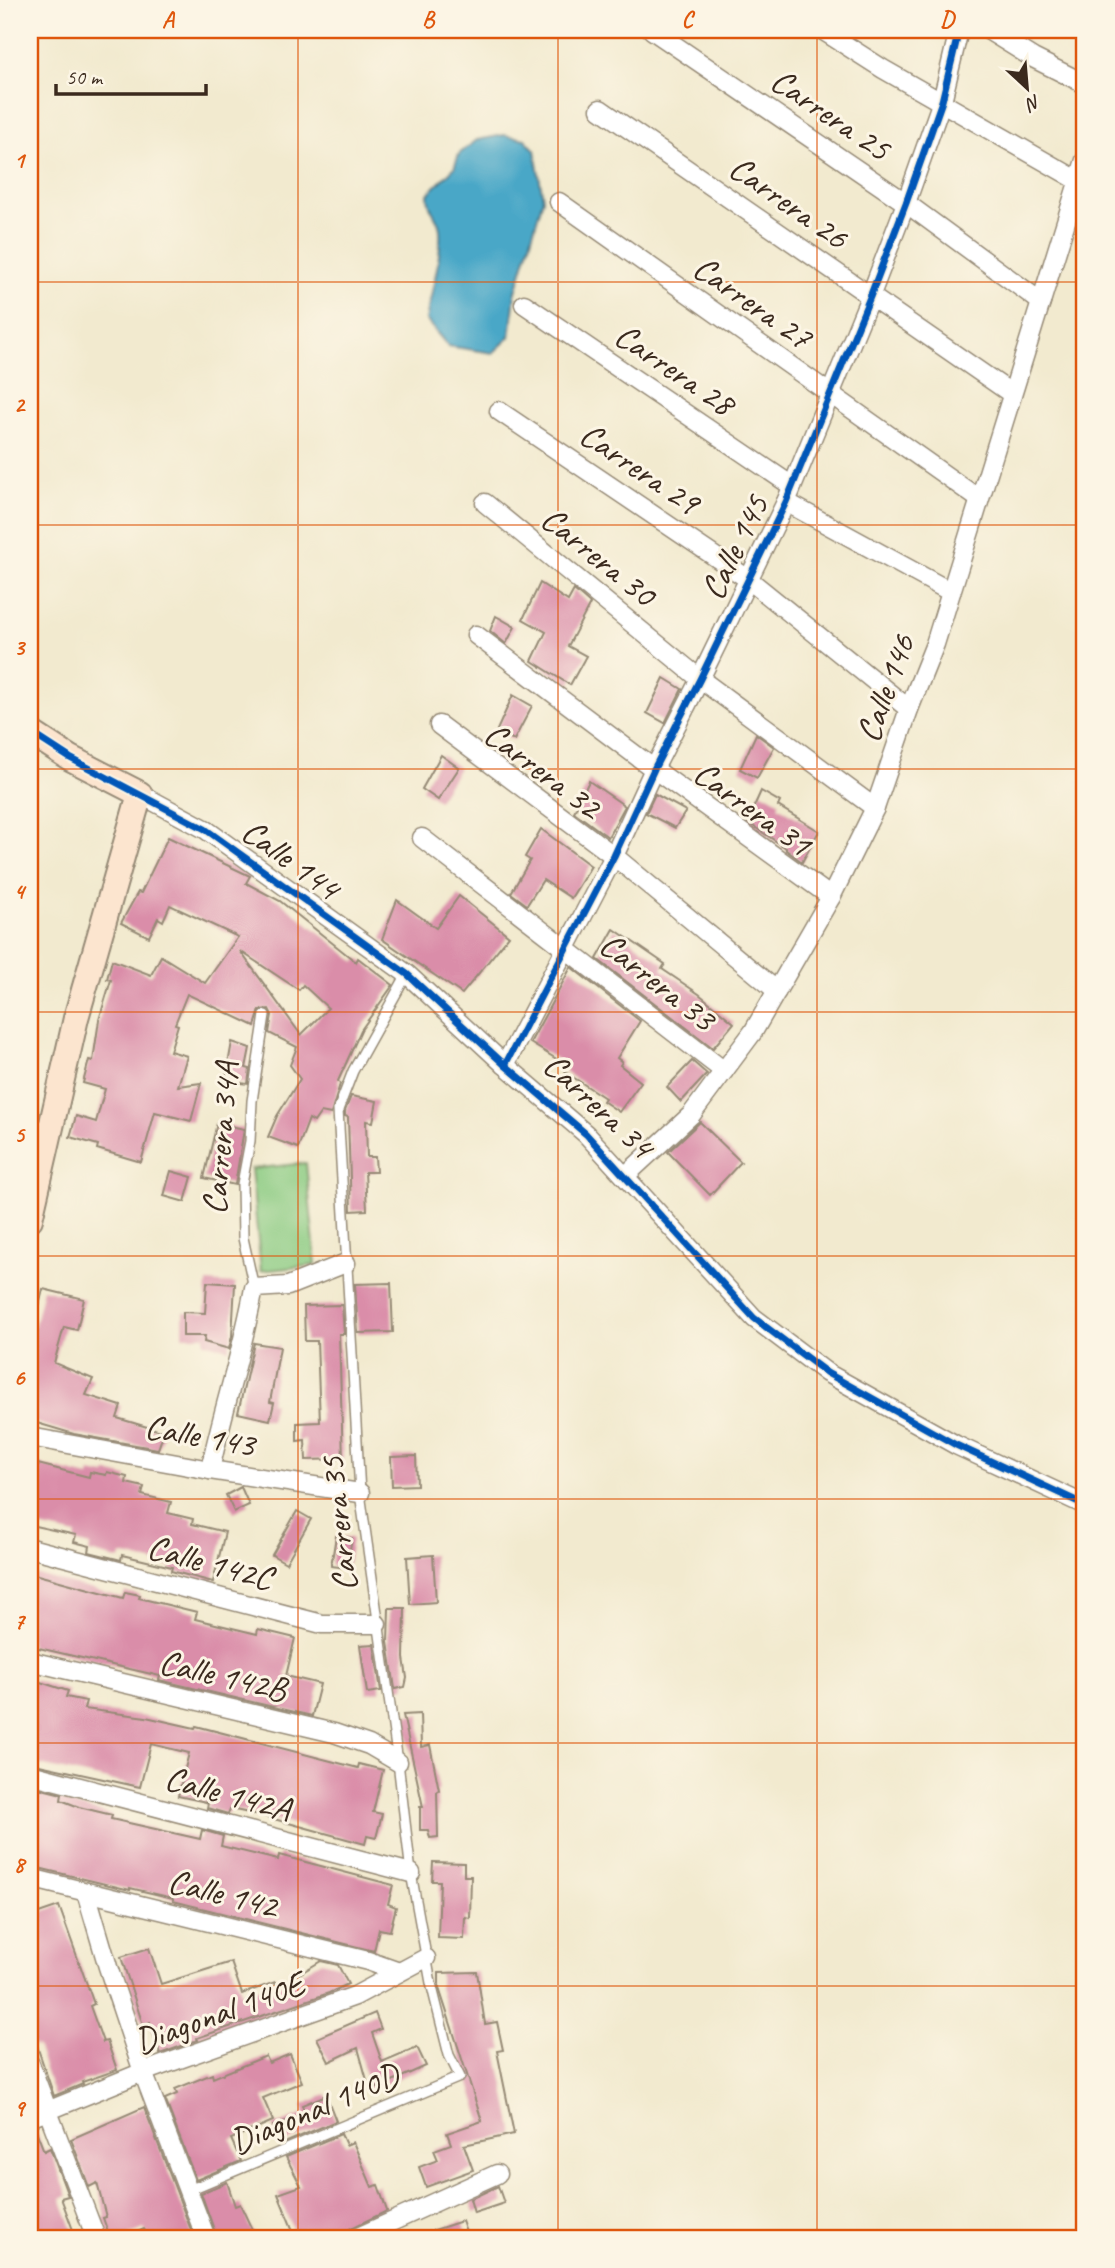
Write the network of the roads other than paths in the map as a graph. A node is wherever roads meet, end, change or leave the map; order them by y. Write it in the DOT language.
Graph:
graph roads {
  1 [pos="652,30"];
  2 [pos="822,30"];
  3 [pos="959,30"];
  4 [pos="988,30"];
  5 [pos="1085,84"];
  6 [pos="942,101"];
  7 [pos="600,108"];
  8 [pos="1085,160"];
  9 [pos="1079,181"];
  10 [pos="559,202"];
  11 [pos="906,202"];
  12 [pos="870,297"];
  13 [pos="1041,302"];
  14 [pos="524,304"];
  15 [pos="1012,394"];
  16 [pos="830,396"];
  17 [pos="499,411"];
  18 [pos="789,494"];
  19 [pos="979,499"];
  20 [pos="485,503"];
  21 [pos="748,579"];
  22 [pos="951,592"];
  23 [pos="476,635"];
  24 [pos="700,679"];
  25 [pos="909,709"];
  26 [pos="439,725"];
  27 [pos="30,732"];
  28 [pos="654,769"];
  29 [pos="140,794"];
  30 [pos="875,808"];
  31 [pos="422,838"];
  32 [pos="614,856"];
  33 [pos="831,897"];
  34 [pos="565,950"];
  35 [pos="407,974"];
  36 [pos="777,990"];
  37 [pos="265,1015"];
  38 [pos="505,1065"];
  39 [pos="724,1071"];
  40 [pos="625,1176"];
  41 [pos="30,1219"];
  42 [pos="346,1263"];
  43 [pos="254,1288"];
  44 [pos="30,1437"];
  45 [pos="209,1470"];
  46 [pos="360,1493"];
  47 [pos="1085,1505"];
  48 [pos="30,1548"];
  49 [pos="377,1624"];
  50 [pos="30,1661"];
  51 [pos="398,1762"];
  52 [pos="30,1774"];
  53 [pos="411,1872"];
  54 [pos="30,1878"];
  55 [pos="86,1892"];
  56 [pos="426,1958"];
  57 [pos="400,1972"];
  58 [pos="30,2064"];
  59 [pos="143,2072"];
  60 [pos="460,2077"];
  61 [pos="38,2115"];
  62 [pos="497,2174"];
  63 [pos="189,2190"];
  64 [pos="96,2238"];
  65 [pos="206,2238"];
  66 [pos="356,2238"];
  1 -- 11 [label="street, Carrera 25"];
  2 -- 6 [label="street"];
  3 -- 6 [label="street, Calle 145"];
  4 -- 5 [label="street"];
  6 -- 9 [label="street"];
  6 -- 11 [label="street, Calle 145"];
  7 -- 12 [label="street, Carrera 26"];
  8 -- 9 [label="street, Calle 146"];
  9 -- 13 [label="street, Calle 146"];
  10 -- 16 [label="street, Carrera 27"];
  11 -- 12 [label="street, Calle 145"];
  11 -- 13 [label="street, Carrera 25"];
  12 -- 15 [label="street, Carrera 26"];
  12 -- 16 [label="street, Calle 145"];
  13 -- 15 [label="street, Calle 146"];
  14 -- 18 [label="street, Carrera 28"];
  15 -- 19 [label="street, Calle 146"];
  16 -- 18 [label="street, Calle 145"];
  16 -- 19 [label="street, Carrera 27"];
  17 -- 21 [label="street, Carrera 29"];
  18 -- 21 [label="street, Calle 145"];
  18 -- 22 [label="street, Carrera 28"];
  19 -- 22 [label="street, Calle 146"];
  20 -- 24 [label="street, Carrera 30"];
  21 -- 24 [label="street, Calle 145"];
  21 -- 25 [label="street, Carrera 29"];
  22 -- 25 [label="street, Calle 146"];
  23 -- 28 [label="street, Carrera 31"];
  24 -- 28 [label="street, Calle 145"];
  24 -- 30 [label="street, Carrera 30"];
  25 -- 30 [label="street, Calle 146"];
  26 -- 32 [label="street, Carrera 32"];
  27 -- 29 [label="street"];
  28 -- 32 [label="street, Calle 145"];
  28 -- 33 [label="street, Carrera 31"];
  29 -- 35 [label="street, Calle 144"];
  29 -- 41 [label="street"];
  30 -- 33 [label="street, Calle 146"];
  31 -- 34 [label="street, Carrera 33"];
  32 -- 34 [label="street, Calle 145"];
  32 -- 36 [label="street, Carrera 32"];
  33 -- 36 [label="street, Calle 146"];
  34 -- 38 [label="street, Calle 145"];
  34 -- 39 [label="street, Carrera 33"];
  35 -- 38 [label="street, Carrera 34"];
  35 -- 42 [label="lane, Carrera 35"];
  36 -- 39 [label="street, Calle 146"];
  37 -- 43 [label="lane, Carrera 34A"];
  38 -- 40 [label="street, Carrera 34"];
  39 -- 40 [label="street, Calle 146"];
  40 -- 47 [label="street, Carrera 34"];
  42 -- 43 [label="street"];
  42 -- 46 [label="lane, Carrera 35"];
  43 -- 45 [label="street, Carrera 34A"];
  44 -- 45 [label="street, Calle 143"];
  45 -- 46 [label="street, Calle 143"];
  46 -- 49 [label="lane, Carrera 35"];
  48 -- 49 [label="street, Calle 142C"];
  49 -- 51 [label="lane, Carrera 35"];
  50 -- 51 [label="street, Calle 142B"];
  51 -- 53 [label="lane, Carrera 35"];
  52 -- 53 [label="street, Calle 142A"];
  53 -- 56 [label="lane, Carrera 35"];
  54 -- 55 [label="street, Calle 142"];
  55 -- 57 [label="street, Calle 142"];
  55 -- 59 [label="street"];
  56 -- 57 [label="street, Diagonal 140E"];
  56 -- 60 [label="lane, Carrera 35"];
  57 -- 59 [label="street, Diagonal 140E"];
  58 -- 61 [label="street"];
  59 -- 61 [label="street, Diagonal 140E"];
  59 -- 63 [label="street"];
  60 -- 63 [label="lane, Diagonal 140D"];
  61 -- 64 [label="street"];
  62 -- 66 [label="street"];
  63 -- 65 [label="street"];
}
